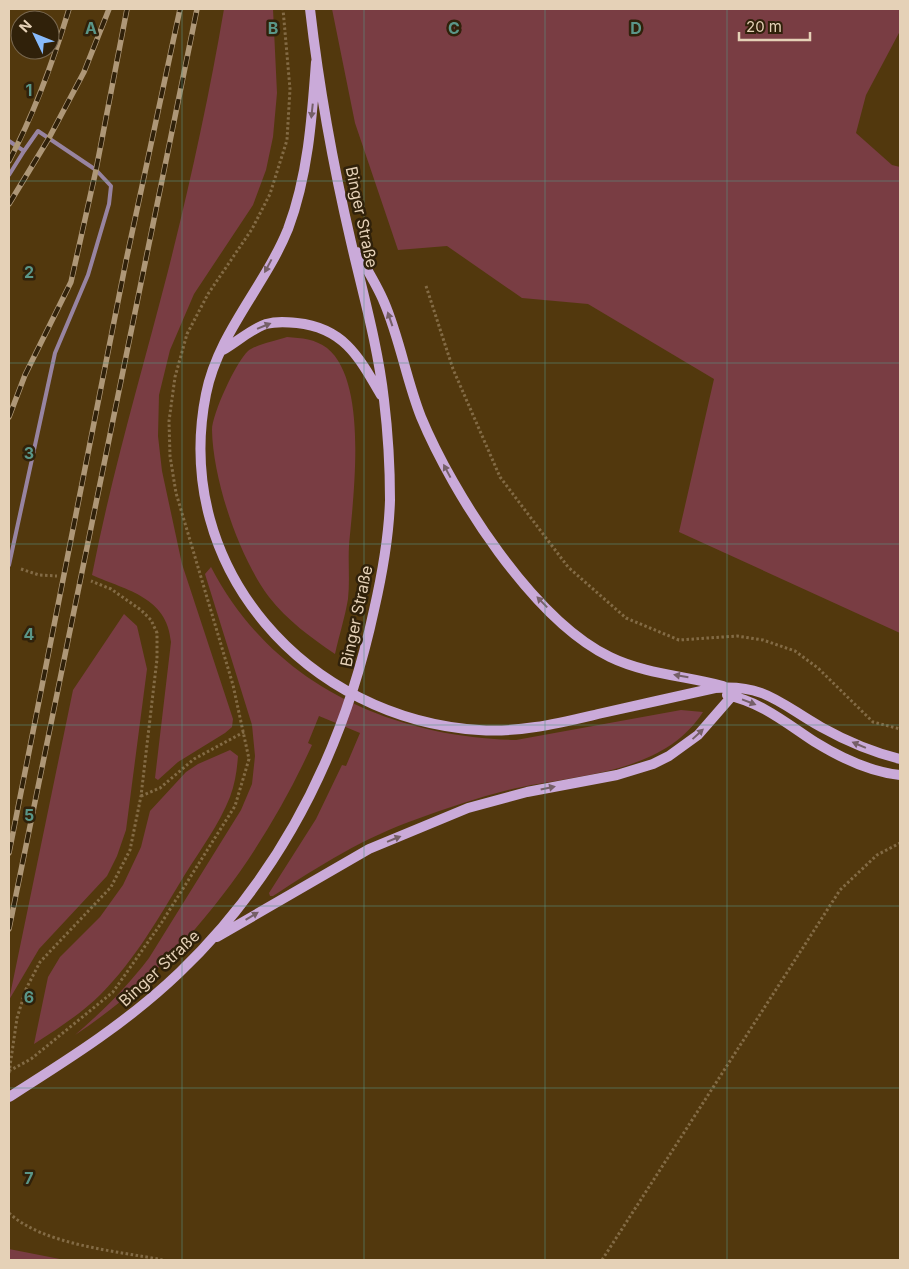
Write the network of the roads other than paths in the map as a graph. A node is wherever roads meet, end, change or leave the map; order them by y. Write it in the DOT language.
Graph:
graph roads {
  1 [pos="310,9"];
  2 [pos="316,62"];
  3 [pos="9,142"];
  4 [pos="24,152"];
  5 [pos="9,175"];
  6 [pos="351,241"];
  7 [pos="222,350"];
  8 [pos="384,399"];
  9 [pos="9,565"];
  10 [pos="730,692"];
  11 [pos="900,759"];
  12 [pos="900,775"];
  13 [pos="210,941"];
  14 [pos="9,1097"];
  1 -- 2 [label="main road, Binger Straße"];
  2 -- 6 [label="main road, Binger Straße"];
  2 -- 7 [label="main road, one-way"];
  3 -- 4 [label="lane"];
  4 -- 5 [label="lane"];
  4 -- 9 [label="lane"];
  6 -- 8 [label="main road, Binger Straße"];
  10 -- 6 [label="main road, one-way"];
  7 -- 8 [label="main road, one-way"];
  7 -- 10 [label="main road"];
  8 -- 13 [label="main road, Binger Straße"];
  11 -- 10 [label="main road, one-way"];
  10 -- 12 [label="main road, one-way"];
  13 -- 10 [label="main road, one-way"];
  13 -- 14 [label="main road, Binger Straße"];
}
